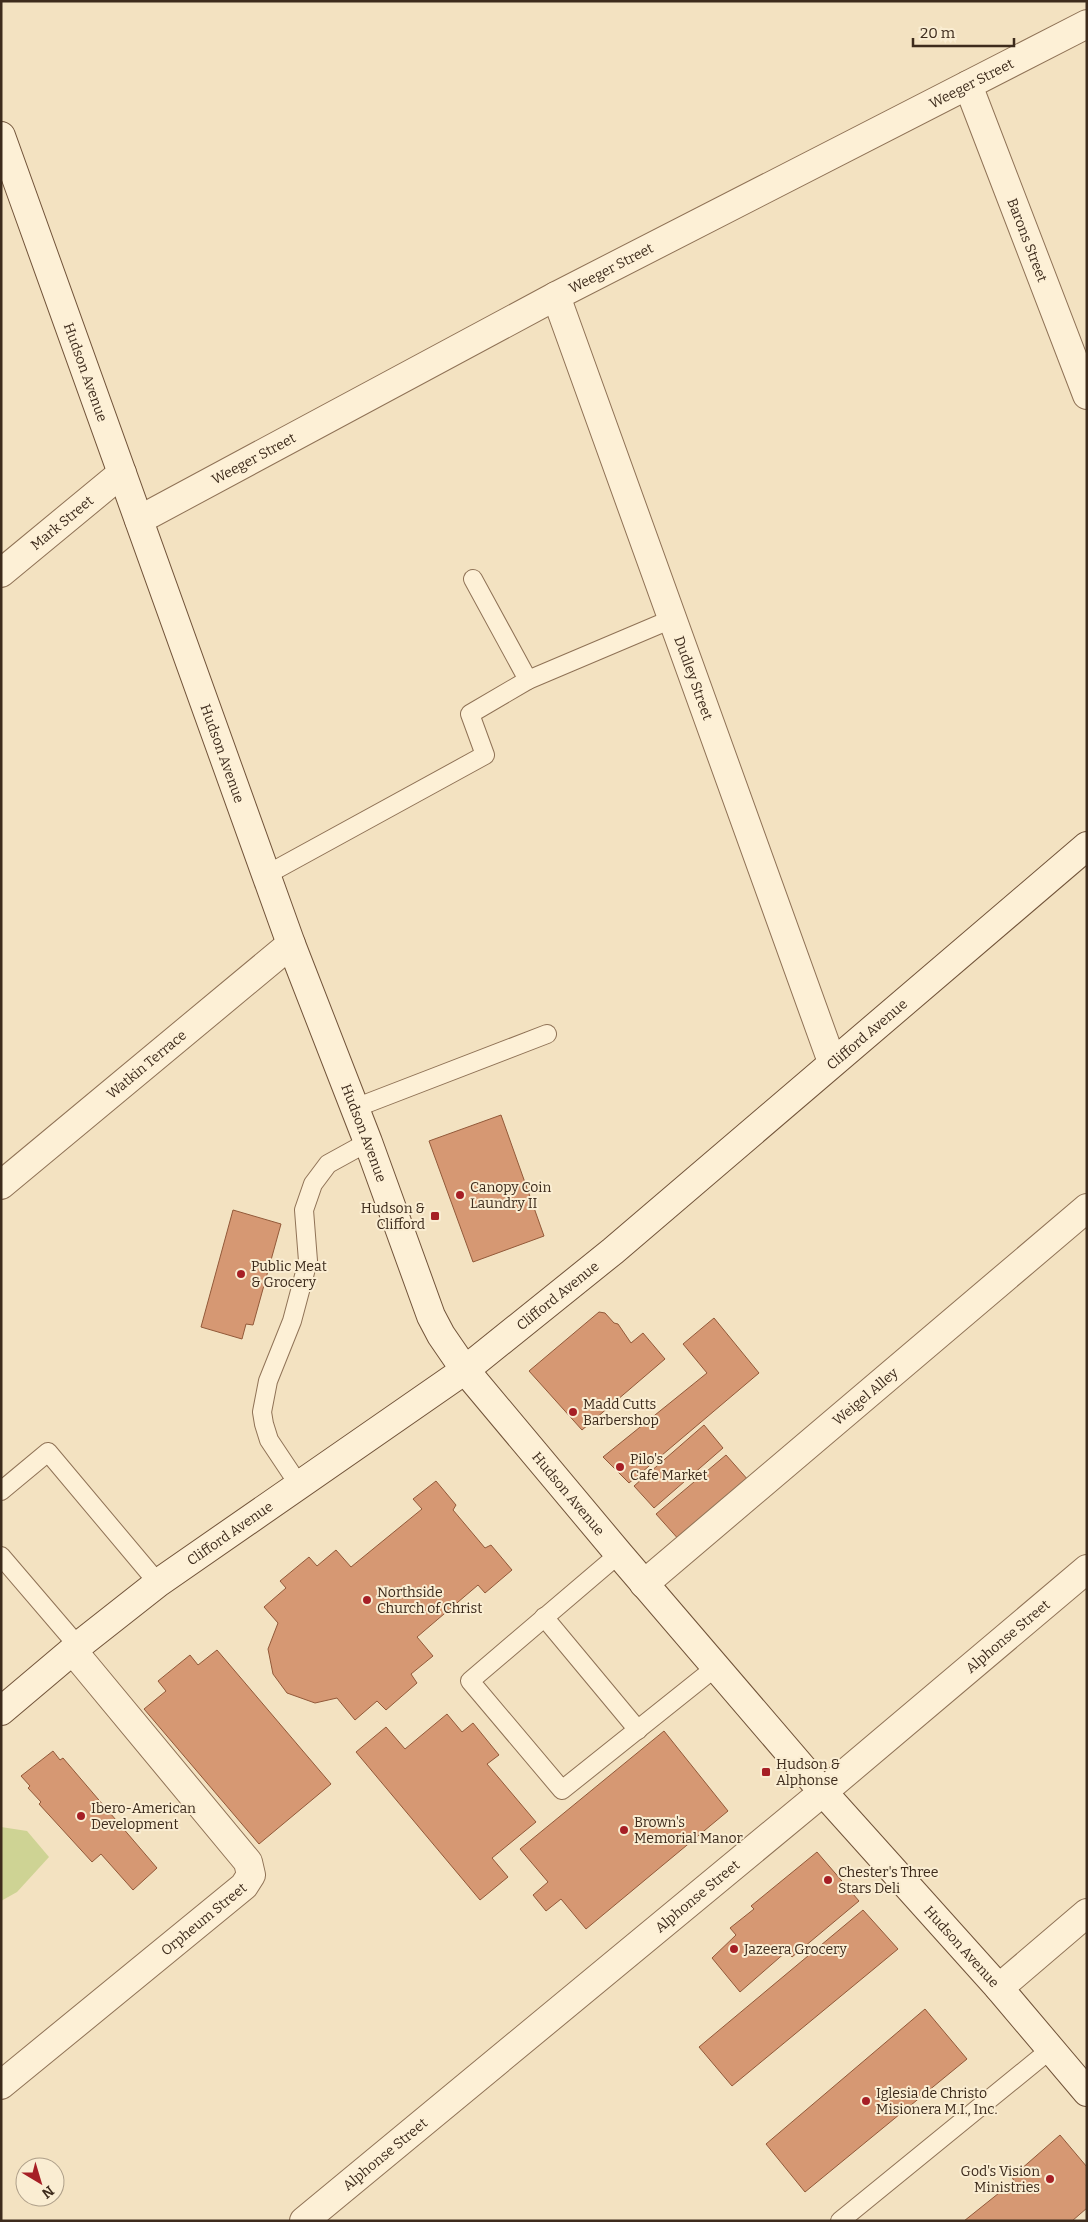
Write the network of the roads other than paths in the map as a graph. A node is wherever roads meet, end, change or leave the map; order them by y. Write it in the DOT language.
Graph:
graph roads {
  1 [pos="1087,24"];
  2 [pos="968,85"];
  3 [pos="1,136"];
  4 [pos="556,296"];
  5 [pos="1087,396"];
  6 [pos="122,473"];
  7 [pos="139,520"];
  8 [pos="1,573"];
  9 [pos="473,579"];
  10 [pos="672,619"];
  11 [pos="528,680"];
  12 [pos="1087,846"];
  13 [pos="266,875"];
  14 [pos="291,944"];
  15 [pos="546,1034"];
  16 [pos="832,1062"];
  17 [pos="355,1108"];
  18 [pos="368,1142"];
  19 [pos="1,1184"];
  20 [pos="1087,1208"];
  21 [pos="465,1370"];
  22 [pos="299,1485"];
  23 [pos="1,1491"];
  24 [pos="619,1554"];
  25 [pos="1,1556"];
  26 [pos="1087,1570"];
  27 [pos="158,1583"];
  28 [pos="644,1584"];
  29 [pos="544,1617"];
  30 [pos="75,1649"];
  31 [pos="716,1668"];
  32 [pos="1,1711"];
  33 [pos="638,1730"];
  34 [pos="823,1792"];
  35 [pos="1087,1913"];
  36 [pos="999,1988"];
  37 [pos="1051,2049"];
  38 [pos="1,2085"];
  39 [pos="1087,2092"];
  40 [pos="304,2221"];
  41 [pos="840,2221"];
  1 -- 2 [label="street, Weeger Street"];
  2 -- 4 [label="street, Weeger Street"];
  2 -- 5 [label="street, Barons Street"];
  3 -- 6 [label="street, Hudson Avenue"];
  4 -- 7 [label="street, Weeger Street"];
  4 -- 10 [label="street, Dudley Street"];
  6 -- 7 [label="street, Hudson Avenue"];
  6 -- 8 [label="street, Mark Street"];
  7 -- 13 [label="street, Hudson Avenue"];
  9 -- 11 [label="lane"];
  10 -- 11 [label="lane"];
  10 -- 16 [label="street, Dudley Street"];
  11 -- 13 [label="lane"];
  12 -- 16 [label="street, Clifford Avenue"];
  13 -- 14 [label="street, Hudson Avenue"];
  14 -- 17 [label="street, Hudson Avenue"];
  14 -- 19 [label="street, Watkin Terrace"];
  15 -- 17 [label="lane"];
  16 -- 21 [label="street, Clifford Avenue"];
  17 -- 18 [label="street, Hudson Avenue"];
  18 -- 21 [label="street, Hudson Avenue"];
  18 -- 22 [label="lane"];
  20 -- 28 [label="street, Weigel Alley"];
  21 -- 22 [label="street, Clifford Avenue"];
  21 -- 24 [label="street, Hudson Avenue"];
  22 -- 27 [label="street, Clifford Avenue"];
  23 -- 27 [label="lane"];
  24 -- 28 [label="street, Hudson Avenue"];
  24 -- 29 [label="lane"];
  25 -- 30 [label="lane"];
  26 -- 34 [label="street, Alphonse Street"];
  27 -- 30 [label="street, Clifford Avenue"];
  28 -- 31 [label="street, Hudson Avenue"];
  29 -- 33 [label="lane"];
  29 -- 33 [label="lane"];
  30 -- 32 [label="street, Clifford Avenue"];
  30 -- 38 [label="street, Orpheum Street"];
  31 -- 33 [label="lane"];
  31 -- 34 [label="street, Hudson Avenue"];
  34 -- 36 [label="street, Hudson Avenue"];
  34 -- 40 [label="street, Alphonse Street"];
  35 -- 36 [label="street"];
  36 -- 37 [label="street, Hudson Avenue"];
  37 -- 39 [label="street, Hudson Avenue"];
  37 -- 41 [label="lane"];
}
